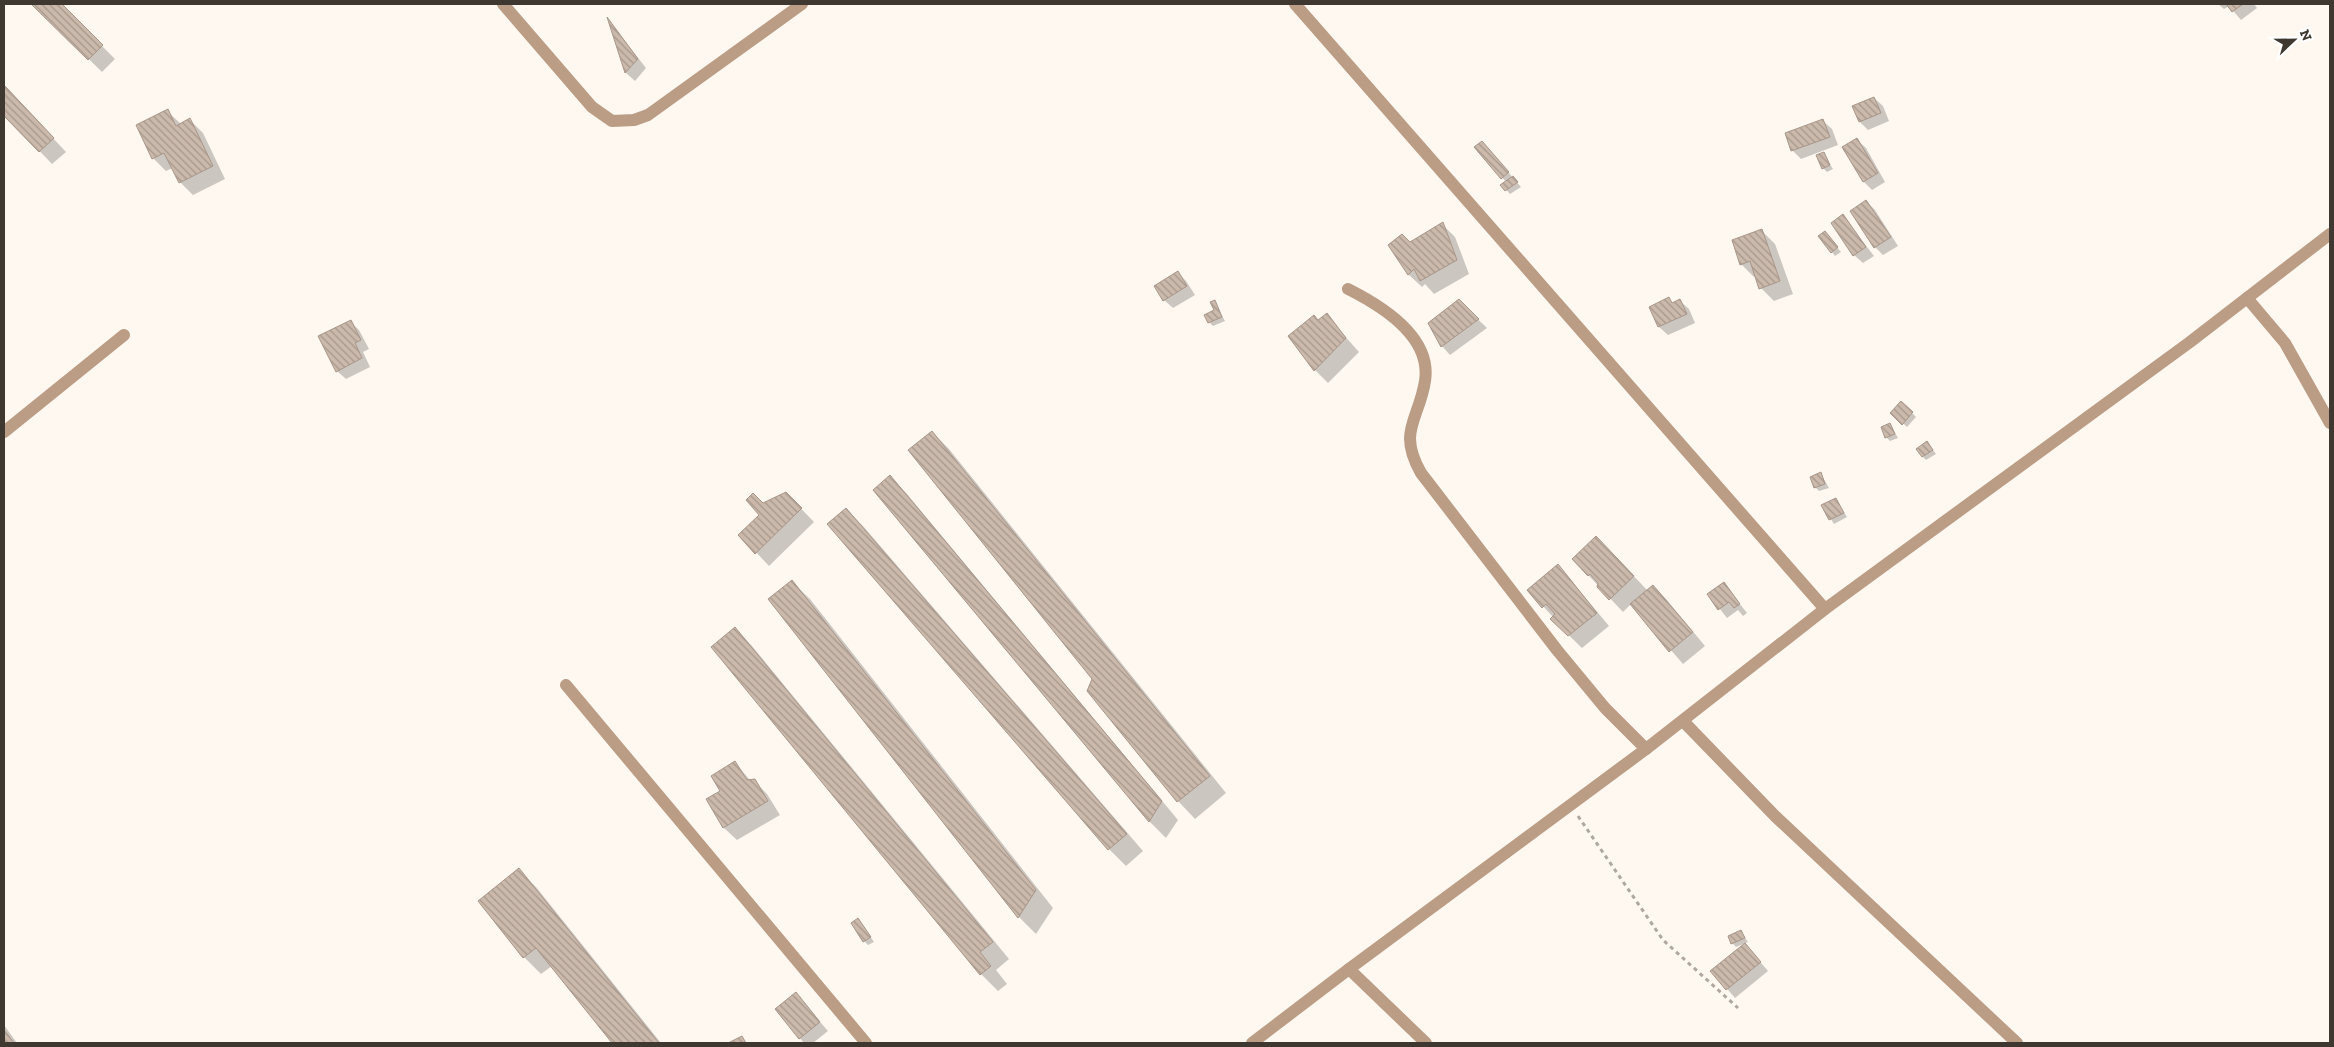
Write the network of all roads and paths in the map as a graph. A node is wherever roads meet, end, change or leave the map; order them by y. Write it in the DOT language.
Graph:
graph roads {
  1 [pos="503,4"];
  2 [pos="802,4"];
  3 [pos="1295,4"];
  4 [pos="2330,234"];
  5 [pos="1348,289"];
  6 [pos="2247,298"];
  7 [pos="124,335"];
  8 [pos="2330,423"];
  9 [pos="4,432"];
  10 [pos="1825,609"];
  11 [pos="566,685"];
  12 [pos="1683,721"];
  13 [pos="1646,749"];
  14 [pos="1570,805"];
  15 [pos="1348,969"];
  16 [pos="1738,1008"];
  17 [pos="866,1043"];
  18 [pos="1252,1043"];
  19 [pos="1426,1043"];
  20 [pos="2017,1043"];
  1 -- 2 [label="street"];
  3 -- 10 [label="street"];
  4 -- 6 [label="street"];
  5 -- 13 [label="street"];
  6 -- 8 [label="street"];
  6 -- 10 [label="street"];
  7 -- 9 [label="street"];
  10 -- 12 [label="street"];
  11 -- 17 [label="street"];
  12 -- 13 [label="street"];
  12 -- 20 [label="street"];
  13 -- 14 [label="street"];
  14 -- 15 [label="street"];
  14 -- 16 [label="path"];
  15 -- 18 [label="street"];
  15 -- 19 [label="street"];
}
